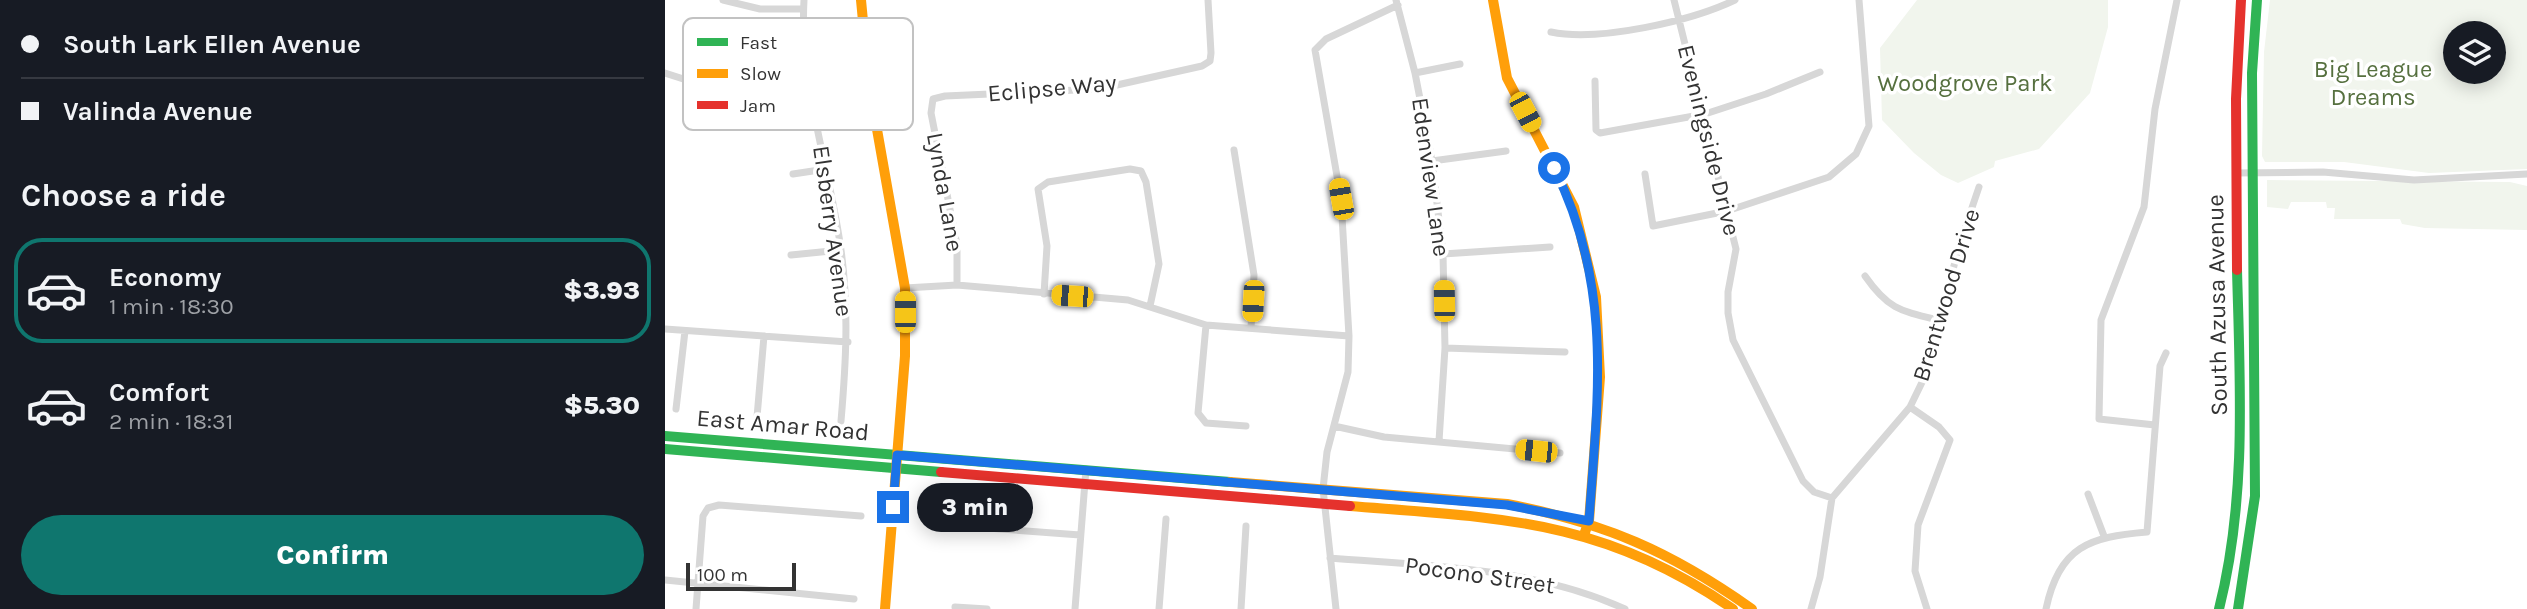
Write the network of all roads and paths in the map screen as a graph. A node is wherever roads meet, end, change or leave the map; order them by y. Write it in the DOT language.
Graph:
graph roads {
  1 [pos="723,0"];
  2 [pos="804,0"];
  3 [pos="861,0"];
  4 [pos="1208,0"];
  5 [pos="1493,0"];
  6 [pos="1674,0"];
  7 [pos="1735,0"];
  8 [pos="1859,0"];
  9 [pos="2177,0"];
  10 [pos="2241,0"];
  11 [pos="2257,0"];
  12 [pos="1397,2"];
  13 [pos="803,9"];
  14 [pos="804,18"];
  15 [pos="863,18"];
  16 [pos="1679,21"];
  17 [pos="1551,32"];
  18 [pos="1460,64"];
  19 [pos="1820,72"];
  20 [pos="665,73"];
  21 [pos="1415,73"];
  22 [pos="683,79"];
  23 [pos="1595,81"];
  24 [pos="933,99"];
  25 [pos="1705,114"];
  26 [pos="818,130"];
  27 [pos="877,130"];
  28 [pos="1234,150"];
  29 [pos="1506,151"];
  30 [pos="1432,161"];
  31 [pos="826,169"];
  32 [pos="2236,173"];
  33 [pos="2253,173"];
  34 [pos="793,174"];
  35 [pos="1645,174"];
  36 [pos="2527,174"];
  37 [pos="1979,187"];
  38 [pos="1727,211"];
  39 [pos="1551,247"];
  40 [pos="841,250"];
  41 [pos="1443,254"];
  42 [pos="791,255"];
  43 [pos="1865,276"];
  44 [pos="957,285"];
  45 [pos="905,288"];
  46 [pos="1044,294"];
  47 [pos="1150,306"];
  48 [pos="1938,320"];
  49 [pos="1206,325"];
  50 [pos="1251,328"];
  51 [pos="665,329"];
  52 [pos="685,331"];
  53 [pos="764,336"];
  54 [pos="1349,336"];
  55 [pos="848,342"];
  56 [pos="1445,348"];
  57 [pos="1565,352"];
  58 [pos="2166,353"];
  59 [pos="1910,407"];
  60 [pos="676,409"];
  61 [pos="757,416"];
  62 [pos="841,421"];
  63 [pos="2155,425"];
  64 [pos="1245,426"];
  65 [pos="1334,426"];
  66 [pos="665,436"];
  67 [pos="1440,441"];
  68 [pos="665,449"];
  69 [pos="1560,453"];
  70 [pos="897,455"];
  71 [pos="896,467"];
  72 [pos="1086,469"];
  73 [pos="1084,484"];
  74 [pos="1322,488"];
  75 [pos="2088,495"];
  76 [pos="1832,498"];
  77 [pos="1323,503"];
  78 [pos="861,516"];
  79 [pos="1166,519"];
  80 [pos="1589,521"];
  81 [pos="960,526"];
  82 [pos="1245,526"];
  83 [pos="1080,535"];
  84 [pos="1584,535"];
  85 [pos="2105,536"];
  86 [pos="1330,558"];
  87 [pos="665,580"];
  88 [pos="698,584"];
  89 [pos="854,599"];
  90 [pos="955,607"];
  91 [pos="696,609"];
  92 [pos="885,609"];
  93 [pos="987,609"];
  94 [pos="1075,609"];
  95 [pos="1159,609"];
  96 [pos="1241,609"];
  97 [pos="1336,609"];
  98 [pos="1625,609"];
  99 [pos="1733,609"];
  100 [pos="1752,609"];
  101 [pos="1811,609"];
  102 [pos="1927,609"];
  103 [pos="2046,609"];
  104 [pos="2219,609"];
  105 [pos="2238,609"];
  1 -- 13 [label="street"];
  2 -- 13 [label="street, Elsberry Avenue"];
  3 -- 15 [label="main road"];
  4 -- 24 [label="street, Eclipse Way"];
  5 -- 80 [label="main road"];
  6 -- 16 [label="street, Eveningside Drive"];
  7 -- 16 [label="street"];
  8 -- 38 [label="street"];
  9 -- 63 [label="street"];
  10 -- 32 [label="main road, South Azusa Avenue"];
  11 -- 33 [label="main road, South Azusa Avenue"];
  12 -- 21 [label="street, Edenview Lane"];
  12 -- 54 [label="street"];
  13 -- 14 [label="street, Elsberry Avenue"];
  16 -- 17 [label="street"];
  16 -- 25 [label="street, Eveningside Drive"];
  18 -- 21 [label="street"];
  19 -- 25 [label="street"];
  20 -- 22 [label="street"];
  21 -- 30 [label="street, Edenview Lane"];
  23 -- 25 [label="street"];
  24 -- 44 [label="street, Lynda Lane"];
  25 -- 38 [label="street, Eveningside Drive"];
  26 -- 31 [label="street, Elsberry Avenue"];
  27 -- 45 [label="main road"];
  28 -- 50 [label="street"];
  29 -- 30 [label="street"];
  30 -- 41 [label="street, Edenview Lane"];
  31 -- 34 [label="street"];
  31 -- 40 [label="street, Elsberry Avenue"];
  32 -- 33 [label="street"];
  32 -- 104 [label="main road, South Azusa Avenue"];
  33 -- 36 [label="street"];
  33 -- 105 [label="main road, South Azusa Avenue"];
  35 -- 38 [label="street"];
  37 -- 48 [label="street, Brentwood Drive"];
  38 -- 76 [label="street, Eveningside Drive"];
  39 -- 41 [label="street"];
  40 -- 42 [label="street"];
  40 -- 55 [label="street, Elsberry Avenue"];
  41 -- 56 [label="street, Edenview Lane"];
  43 -- 48 [label="street"];
  44 -- 45 [label="street"];
  44 -- 46 [label="street"];
  45 -- 70 [label="main road"];
  46 -- 47 [label="street"];
  46 -- 47 [label="street"];
  47 -- 49 [label="street"];
  48 -- 59 [label="street, Brentwood Drive"];
  49 -- 50 [label="street"];
  49 -- 64 [label="street"];
  50 -- 54 [label="street"];
  51 -- 52 [label="street"];
  52 -- 53 [label="street"];
  52 -- 60 [label="street"];
  53 -- 55 [label="street"];
  53 -- 61 [label="street"];
  54 -- 65 [label="street"];
  55 -- 62 [label="street, Elsberry Avenue"];
  56 -- 57 [label="street"];
  56 -- 67 [label="street, Edenview Lane"];
  58 -- 63 [label="street"];
  59 -- 76 [label="street, Brentwood Drive"];
  59 -- 102 [label="street"];
  63 -- 85 [label="street"];
  65 -- 67 [label="street"];
  65 -- 74 [label="street"];
  66 -- 70 [label="main road, East Amar Road"];
  67 -- 69 [label="street"];
  68 -- 71 [label="main road, East Amar Road"];
  70 -- 71 [label="main road"];
  70 -- 72 [label="main road, East Amar Road"];
  71 -- 73 [label="main road, East Amar Road"];
  71 -- 92 [label="main road"];
  72 -- 73 [label="street"];
  72 -- 74 [label="main road, East Amar Road"];
  73 -- 77 [label="main road, East Amar Road"];
  73 -- 83 [label="street"];
  74 -- 77 [label="street"];
  74 -- 80 [label="main road, East Amar Road"];
  75 -- 85 [label="street"];
  76 -- 101 [label="street"];
  77 -- 84 [label="main road, East Amar Road"];
  77 -- 86 [label="street"];
  78 -- 88 [label="street"];
  79 -- 95 [label="street"];
  80 -- 84 [label="main road"];
  80 -- 100 [label="main road, East Amar Road"];
  81 -- 83 [label="street"];
  82 -- 96 [label="street"];
  83 -- 94 [label="street"];
  84 -- 99 [label="main road, East Amar Road"];
  85 -- 103 [label="street"];
  86 -- 97 [label="street"];
  86 -- 98 [label="street, Pocono Street"];
  87 -- 88 [label="street"];
  88 -- 89 [label="street"];
  88 -- 91 [label="street"];
  90 -- 93 [label="street"];
}
